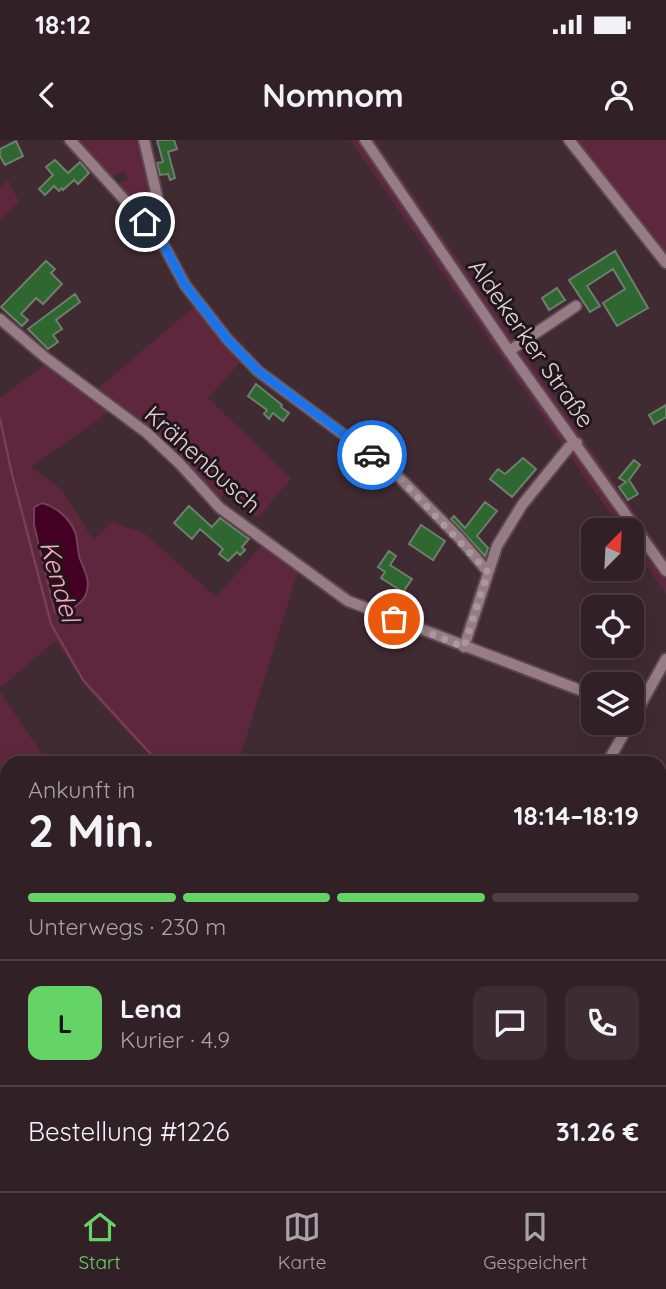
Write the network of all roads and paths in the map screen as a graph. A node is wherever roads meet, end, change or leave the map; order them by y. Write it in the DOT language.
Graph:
graph roads {
  1 [pos="70,140"];
  2 [pos="145,140"];
  3 [pos="365,140"];
  4 [pos="569,140"];
  5 [pos="161,240"];
  6 [pos="666,263"];
  7 [pos="576,306"];
  8 [pos="0,319"];
  9 [pos="509,351"];
  10 [pos="577,443"];
  11 [pos="666,570"];
  12 [pos="488,572"];
  13 [pos="464,647"];
  14 [pos="666,659"];
  15 [pos="581,691"];
  16 [pos="644,696"];
  17 [pos="622,735"];
  18 [pos="611,756"];
  1 -- 5 [label="street"];
  2 -- 5 [label="street"];
  3 -- 9 [label="street, Aldekerker Straße"];
  4 -- 6 [label="street"];
  5 -- 12 [label="street"];
  7 -- 9 [label="street"];
  8 -- 13 [label="street, Krähenbusch"];
  9 -- 10 [label="street, Aldekerker Straße"];
  10 -- 11 [label="street, Aldekerker Straße"];
  10 -- 12 [label="street"];
  12 -- 13 [label="street"];
  13 -- 15 [label="street, Krähenbusch"];
  14 -- 16 [label="street"];
  17 -- 18 [label="street"];
}
